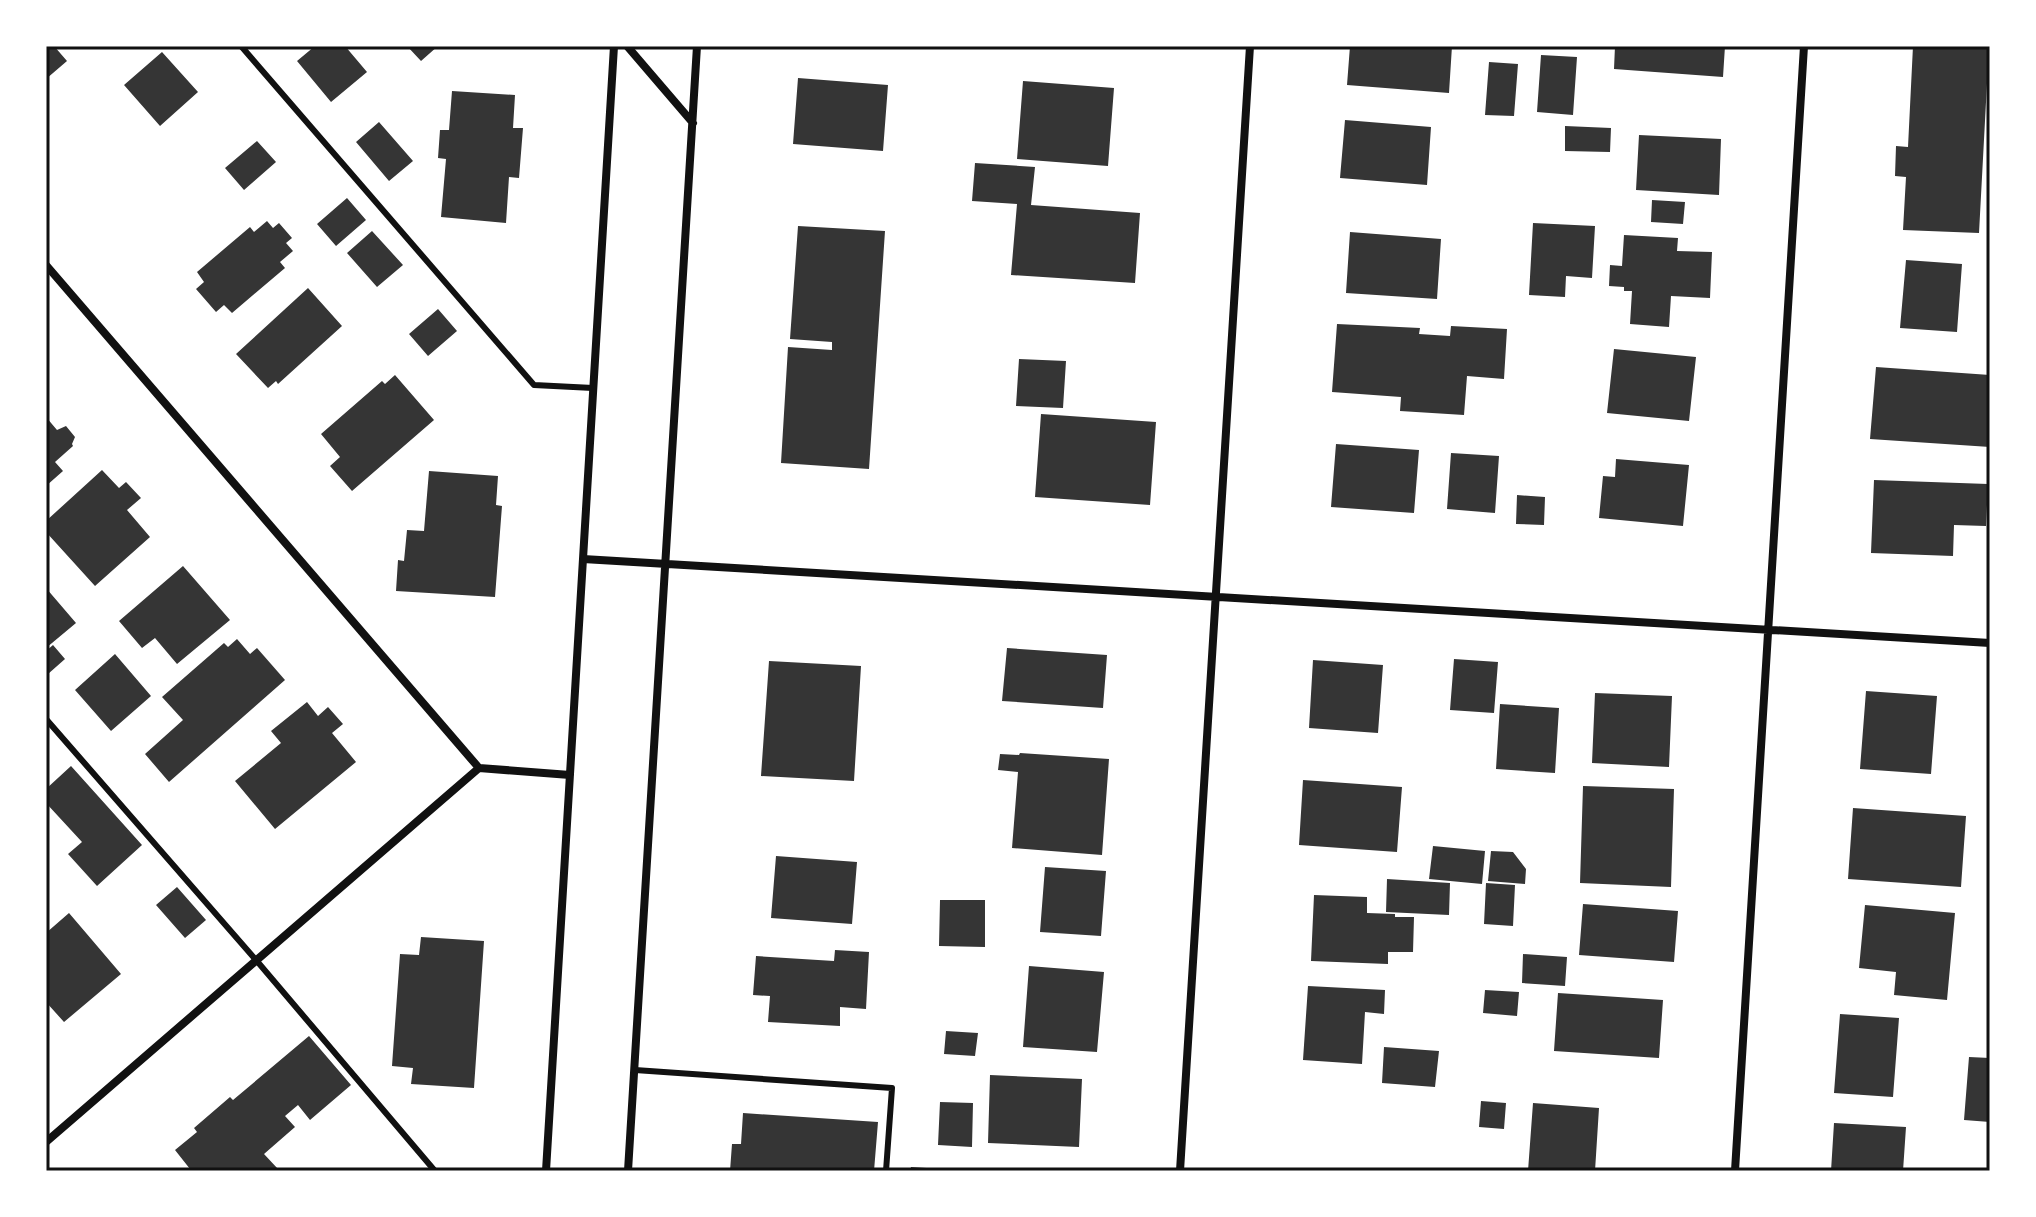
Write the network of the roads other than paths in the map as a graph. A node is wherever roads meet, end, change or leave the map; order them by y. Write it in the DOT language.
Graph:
graph roads {
  1 [pos="241,46"];
  2 [pos="614,46"];
  3 [pos="627,46"];
  4 [pos="697,46"];
  5 [pos="1250,46"];
  6 [pos="1804,46"];
  7 [pos="693,123"];
  8 [pos="46,265"];
  9 [pos="593,388"];
  10 [pos="583,559"];
  11 [pos="666,564"];
  12 [pos="1216,596"];
  13 [pos="1768,630"];
  14 [pos="1990,643"];
  15 [pos="46,719"];
  16 [pos="479,768"];
  17 [pos="570,775"];
  18 [pos="256,960"];
  19 [pos="635,1070"];
  20 [pos="46,1142"];
  21 [pos="435,1171"];
  22 [pos="546,1171"];
  23 [pos="628,1171"];
  24 [pos="886,1171"];
  25 [pos="1180,1171"];
  26 [pos="1735,1171"];
  1 -- 9 [label="lane"];
  2 -- 9 [label="street"];
  3 -- 7 [label="street"];
  4 -- 7 [label="street"];
  5 -- 12 [label="street"];
  6 -- 13 [label="street"];
  7 -- 11 [label="street"];
  8 -- 16 [label="street"];
  9 -- 10 [label="street"];
  10 -- 11 [label="street"];
  10 -- 17 [label="street"];
  11 -- 12 [label="street"];
  11 -- 19 [label="street"];
  12 -- 13 [label="street"];
  12 -- 25 [label="street"];
  13 -- 14 [label="street"];
  13 -- 26 [label="street"];
  15 -- 18 [label="lane"];
  16 -- 17 [label="street"];
  16 -- 18 [label="street"];
  17 -- 22 [label="street"];
  18 -- 20 [label="street"];
  18 -- 21 [label="lane"];
  19 -- 23 [label="street"];
  19 -- 24 [label="lane"];
}
